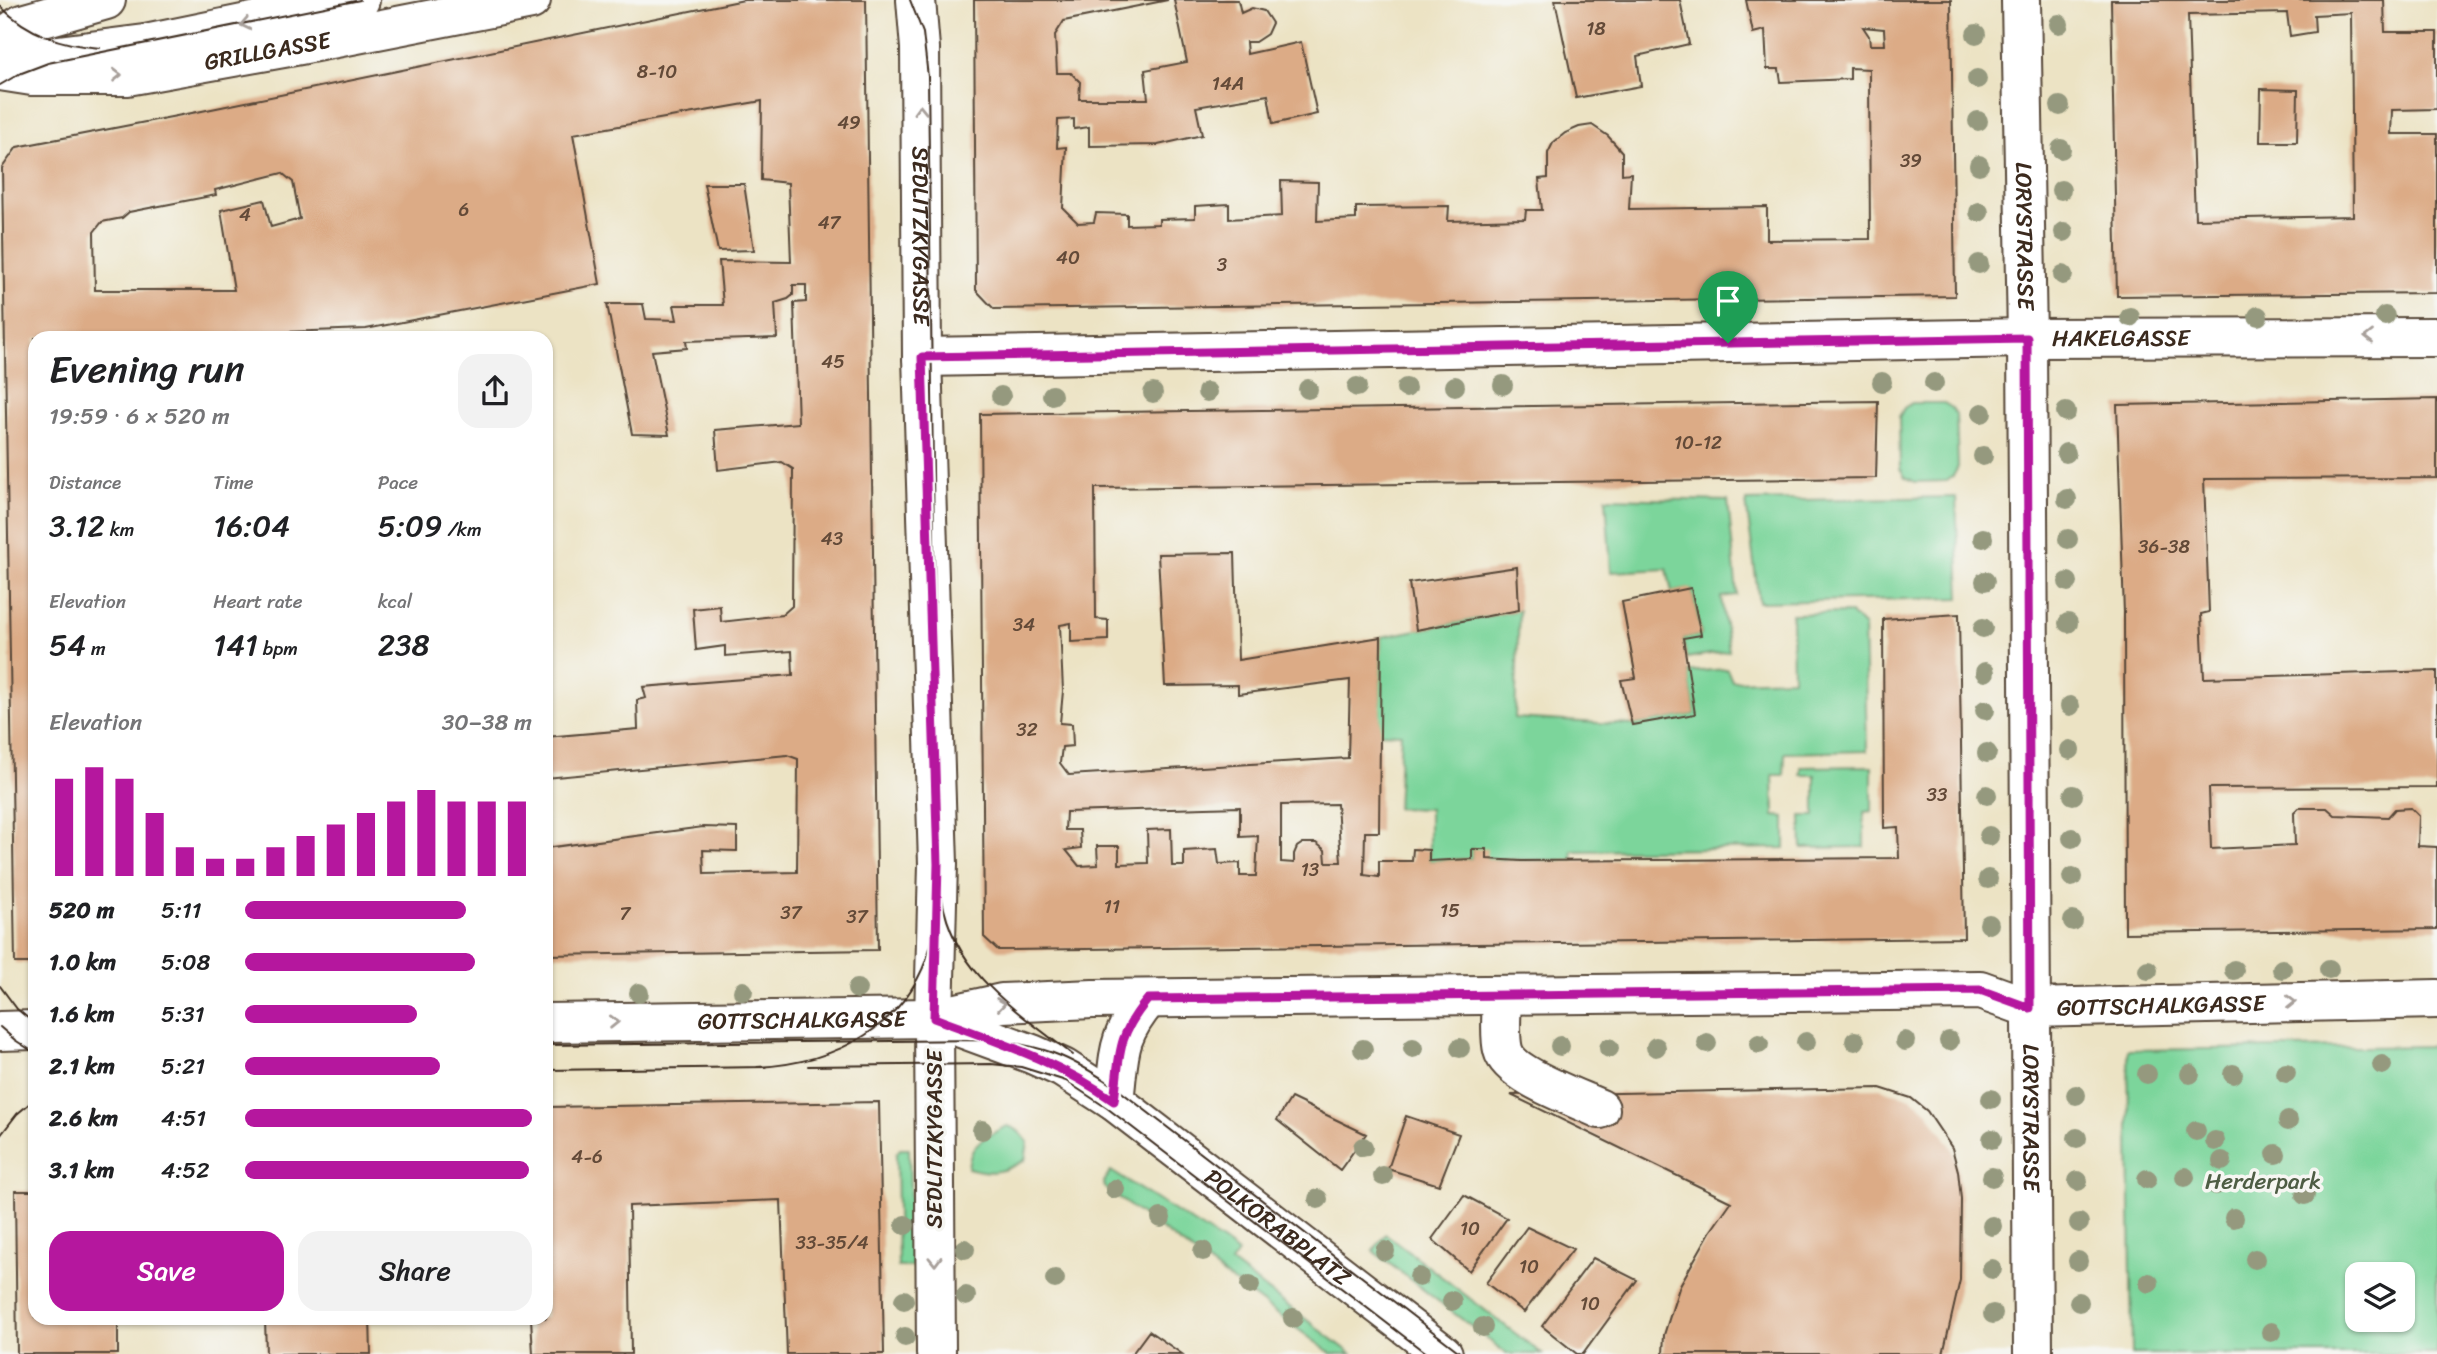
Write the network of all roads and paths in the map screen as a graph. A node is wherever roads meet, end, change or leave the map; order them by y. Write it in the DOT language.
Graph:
graph roads {
  1 [pos="106,0"];
  2 [pos="360,0"];
  3 [pos="531,0"];
  4 [pos="916,0"];
  5 [pos="2021,0"];
  6 [pos="0,40"];
  7 [pos="0,63"];
  8 [pos="0,71"];
  9 [pos="2437,337"];
  10 [pos="2027,338"];
  11 [pos="922,357"];
  12 [pos="1502,995"];
  13 [pos="1148,999"];
  14 [pos="2437,999"];
  15 [pos="2030,1008"];
  16 [pos="934,1018"];
  17 [pos="553,1023"];
  18 [pos="28,1030"];
  19 [pos="0,1031"];
  20 [pos="1114,1101"];
  21 [pos="1600,1109"];
  22 [pos="936,1354"];
  23 [pos="1443,1354"];
  24 [pos="2033,1354"];
  1 -- 6 [label="street"];
  2 -- 7 [label="street, GRILLGASSE, one-way"];
  8 -- 3 [label="street, GRILLGASSE, one-way"];
  11 -- 4 [label="street, SEDLITZKYGASSE, one-way"];
  5 -- 10 [label="street, LORYSTRASSE"];
  9 -- 10 [label="street, HAKELGASSE, one-way"];
  10 -- 11 [label="street, HAKELGASSE"];
  10 -- 15 [label="street, LORYSTRASSE"];
  11 -- 16 [label="street, SEDLITZKYGASSE"];
  12 -- 13 [label="street, GOTTSCHALKGASSE"];
  12 -- 15 [label="street, GOTTSCHALKGASSE"];
  12 -- 21 [label="street"];
  16 -- 13 [label="street, GOTTSCHALKGASSE, one-way"];
  13 -- 20 [label="street"];
  15 -- 14 [label="street, GOTTSCHALKGASSE, one-way"];
  15 -- 24 [label="street, LORYSTRASSE"];
  17 -- 16 [label="street, GOTTSCHALKGASSE, one-way"];
  16 -- 20 [label="street, POLKORABPLATZ"];
  16 -- 22 [label="street, SEDLITZKYGASSE, one-way"];
  18 -- 19 [label="street"];
  20 -- 23 [label="street, POLKORABPLATZ"];
}
